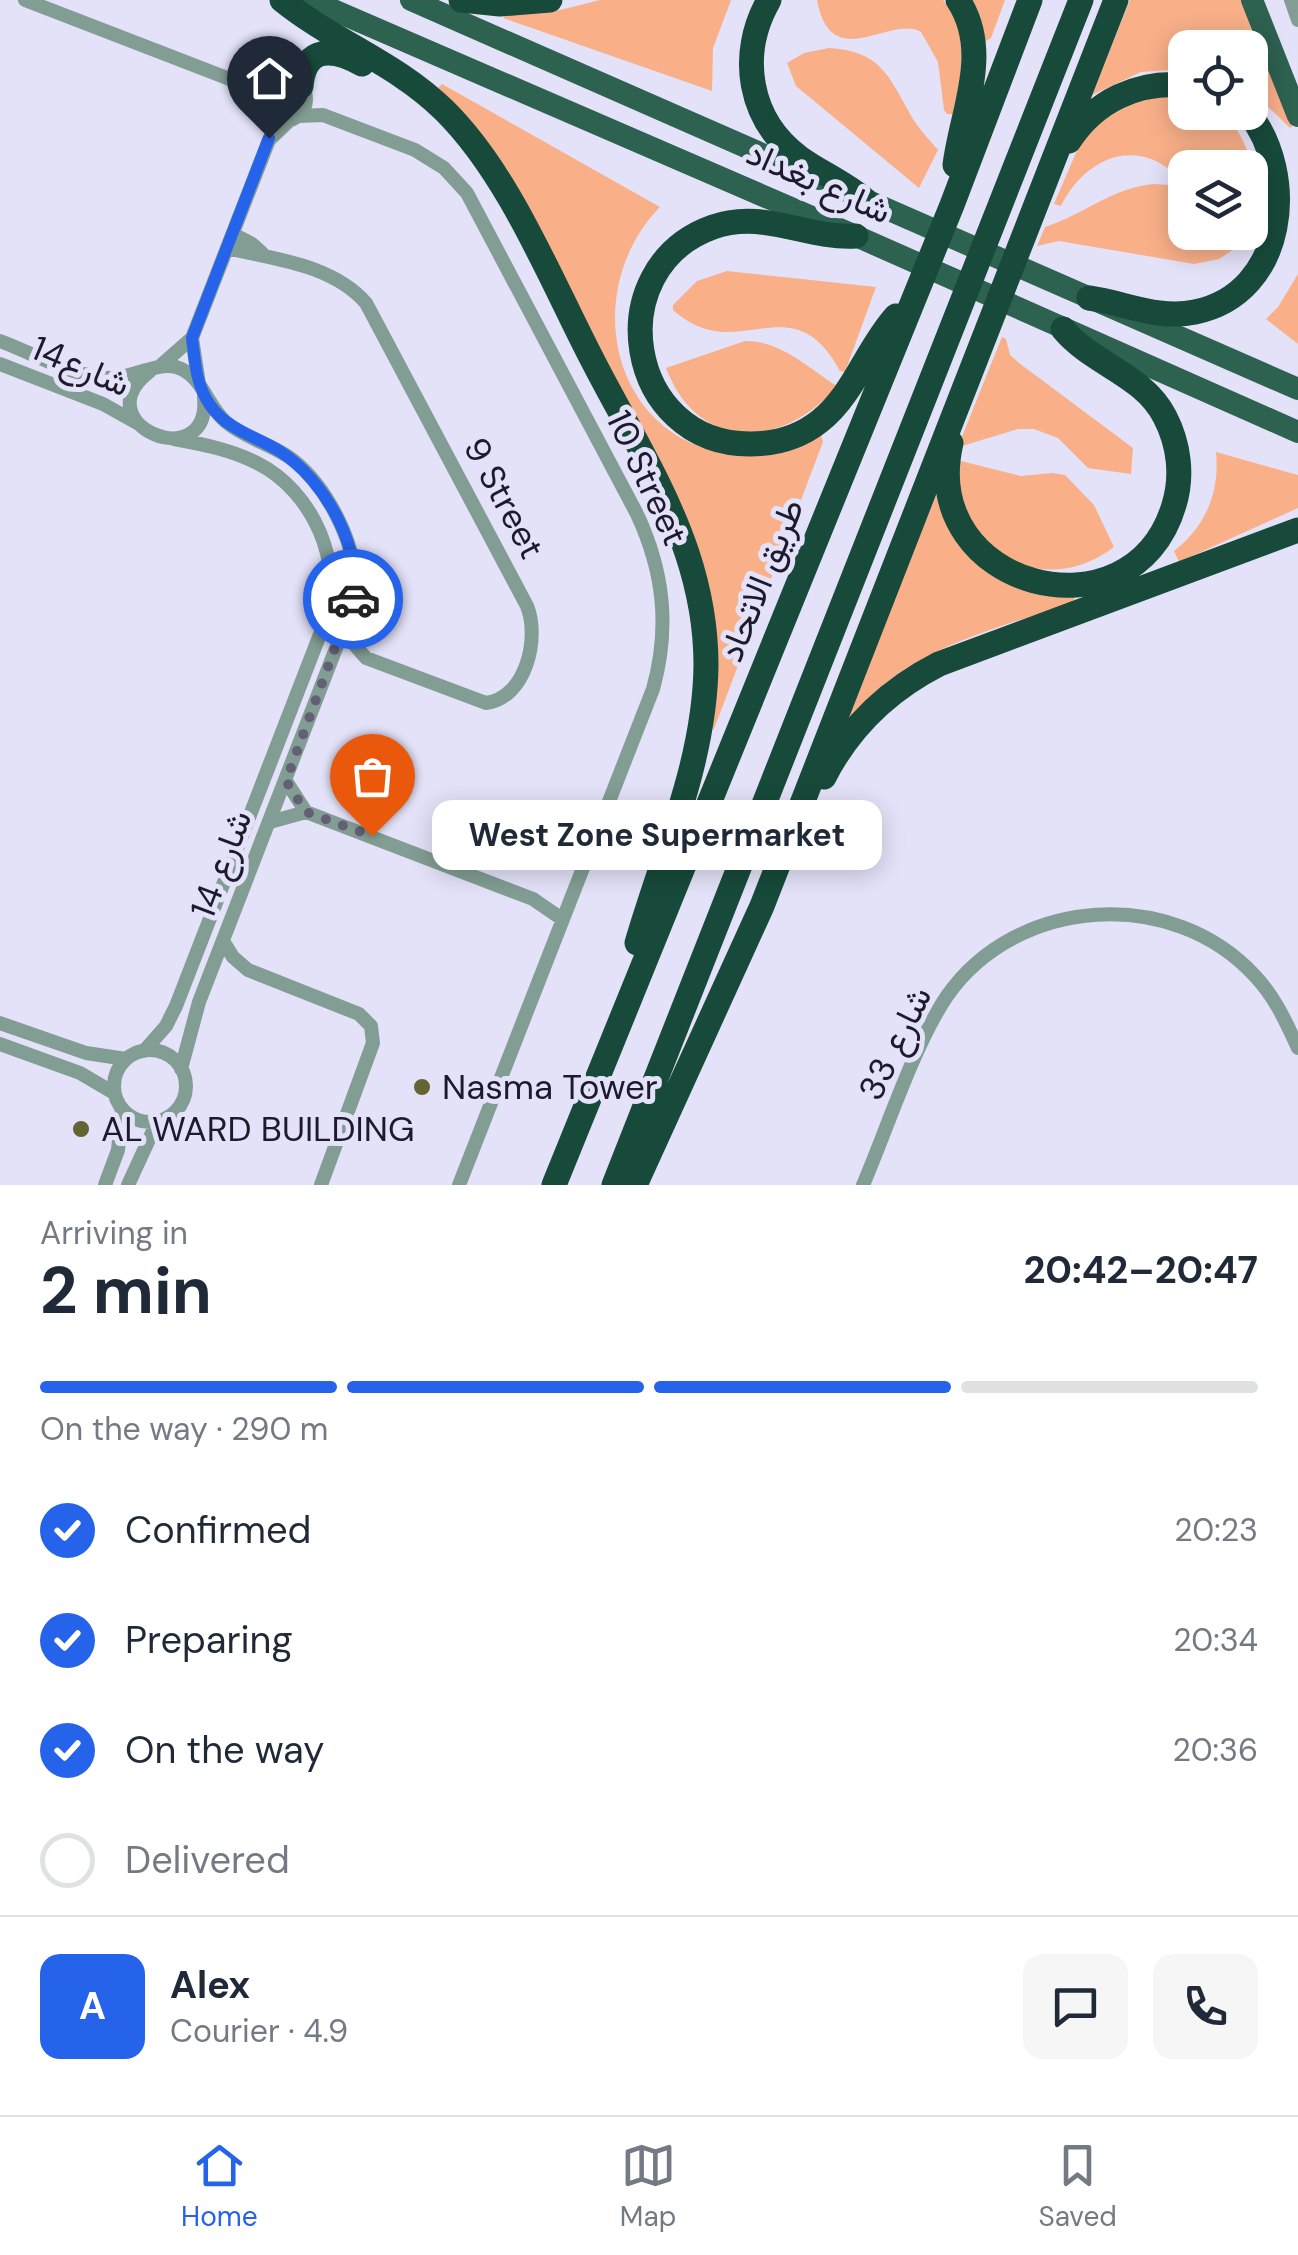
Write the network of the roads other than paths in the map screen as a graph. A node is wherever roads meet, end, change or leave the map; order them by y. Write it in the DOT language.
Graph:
graph roads {
  1 [pos="25,0"];
  2 [pos="282,0"];
  3 [pos="310,0"];
  4 [pos="410,0"];
  5 [pos="461,0"];
  6 [pos="550,0"];
  7 [pos="769,0"];
  8 [pos="958,0"];
  9 [pos="1030,0"];
  10 [pos="1082,0"];
  11 [pos="1116,0"];
  12 [pos="1252,0"];
  13 [pos="1291,0"];
  14 [pos="1298,20"];
  15 [pos="274,80"];
  16 [pos="240,83"];
  17 [pos="1168,85"];
  18 [pos="304,91"];
  19 [pos="264,107"];
  20 [pos="322,115"];
  21 [pos="1298,116"];
  22 [pos="294,118"];
  23 [pos="1262,130"];
  24 [pos="269,138"];
  25 [pos="1038,198"];
  26 [pos="876,205"];
  27 [pos="952,205"];
  28 [pos="526,230"];
  29 [pos="865,240"];
  30 [pos="230,241"];
  31 [pos="1089,298"];
  32 [pos="910,302"];
  33 [pos="1057,326"];
  34 [pos="192,338"];
  35 [pos="0,341"];
  36 [pos="0,364"];
  37 [pos="974,368"];
  38 [pos="154,369"];
  39 [pos="201,389"];
  40 [pos="1298,389"];
  41 [pos="138,424"];
  42 [pos="1298,432"];
  43 [pos="174,439"];
  44 [pos="1298,530"];
  45 [pos="345,625"];
  46 [pos="366,658"];
  47 [pos="330,666"];
  48 [pos="286,781"];
  49 [pos="306,812"];
  50 [pos="270,822"];
  51 [pos="788,843"];
  52 [pos="534,899"];
  53 [pos="568,903"];
  54 [pos="562,919"];
  55 [pos="223,941"];
  56 [pos="248,970"];
  57 [pos="209,975"];
  58 [pos="623,1019"];
  59 [pos="0,1024"];
  60 [pos="0,1044"];
  61 [pos="1298,1048"];
  62 [pos="144,1051"];
  63 [pos="126,1059"];
  64 [pos="182,1069"];
  65 [pos="114,1093"];
  66 [pos="122,1110"];
  67 [pos="157,1122"];
  68 [pos="105,1185"];
  69 [pos="128,1185"];
  70 [pos="321,1185"];
  71 [pos="459,1185"];
  72 [pos="554,1185"];
  73 [pos="614,1185"];
  74 [pos="635,1185"];
  75 [pos="863,1185"];
  1 -- 16 [label="street"];
  2 -- 28 [label="highway"];
  3 -- 29 [label="main road, شارع بغداد"];
  4 -- 26 [label="main road, شارع بغداد"];
  5 -- 6 [label="highway"];
  7 -- 26 [label="highway"];
  8 -- 27 [label="highway"];
  9 -- 27 [label="highway, طريق الاتحاد"];
  10 -- 73 [label="highway"];
  11 -- 25 [label="highway"];
  12 -- 21 [label="main road"];
  13 -- 14 [label="street"];
  15 -- 16 [label="street"];
  15 -- 18 [label="street"];
  15 -- 19 [label="street"];
  16 -- 19 [label="street"];
  17 -- 25 [label="highway"];
  18 -- 20 [label="street"];
  18 -- 22 [label="street"];
  18 -- 28 [label="highway"];
  19 -- 22 [label="street"];
  19 -- 24 [label="street"];
  20 -- 22 [label="street"];
  20 -- 53 [label="street, 10 Street"];
  22 -- 24 [label="street"];
  23 -- 31 [label="highway"];
  24 -- 30 [label="street"];
  25 -- 37 [label="highway"];
  26 -- 31 [label="main road, شارع بغداد"];
  27 -- 32 [label="highway, طريق الاتحاد"];
  28 -- 58 [label="highway"];
  29 -- 32 [label="highway"];
  29 -- 33 [label="main road, شارع بغداد"];
  30 -- 34 [label="street"];
  30 -- 46 [label="street, 9 Street"];
  31 -- 40 [label="main road, شارع بغداد"];
  32 -- 58 [label="highway, طريق الاتحاد"];
  33 -- 37 [label="highway"];
  33 -- 42 [label="main road, شارع بغداد"];
  34 -- 38 [label="street"];
  34 -- 39 [label="street"];
  35 -- 38 [label="street"];
  36 -- 41 [label="street, شارع14"];
  37 -- 51 [label="highway"];
  38 -- 39 [label="street"];
  38 -- 41 [label="street"];
  39 -- 43 [label="street"];
  39 -- 45 [label="street, شارع 14"];
  41 -- 43 [label="street"];
  43 -- 62 [label="street, شارع 14"];
  44 -- 51 [label="highway"];
  45 -- 46 [label="street"];
  45 -- 47 [label="street, شارع 14"];
  46 -- 47 [label="street"];
  47 -- 48 [label="street, شارع 14"];
  48 -- 49 [label="street"];
  48 -- 50 [label="street, شارع 14"];
  49 -- 50 [label="street"];
  49 -- 52 [label="street"];
  50 -- 55 [label="street, شارع 14"];
  51 -- 74 [label="highway"];
  52 -- 53 [label="street"];
  52 -- 54 [label="street"];
  53 -- 54 [label="street, 10 Street"];
  54 -- 71 [label="street, 10 Street"];
  55 -- 56 [label="street"];
  55 -- 57 [label="street, شارع 14"];
  56 -- 57 [label="street"];
  56 -- 70 [label="street"];
  57 -- 64 [label="street, شارع 14"];
  58 -- 72 [label="highway, طريق الاتحاد"];
  59 -- 63 [label="street"];
  60 -- 65 [label="street"];
  61 -- 75 [label="street, شارع 33"];
  62 -- 63 [label="street"];
  62 -- 64 [label="street"];
  63 -- 65 [label="street"];
  64 -- 67 [label="street"];
  65 -- 66 [label="street"];
  66 -- 67 [label="street"];
  66 -- 68 [label="street"];
  67 -- 69 [label="street"];
}
